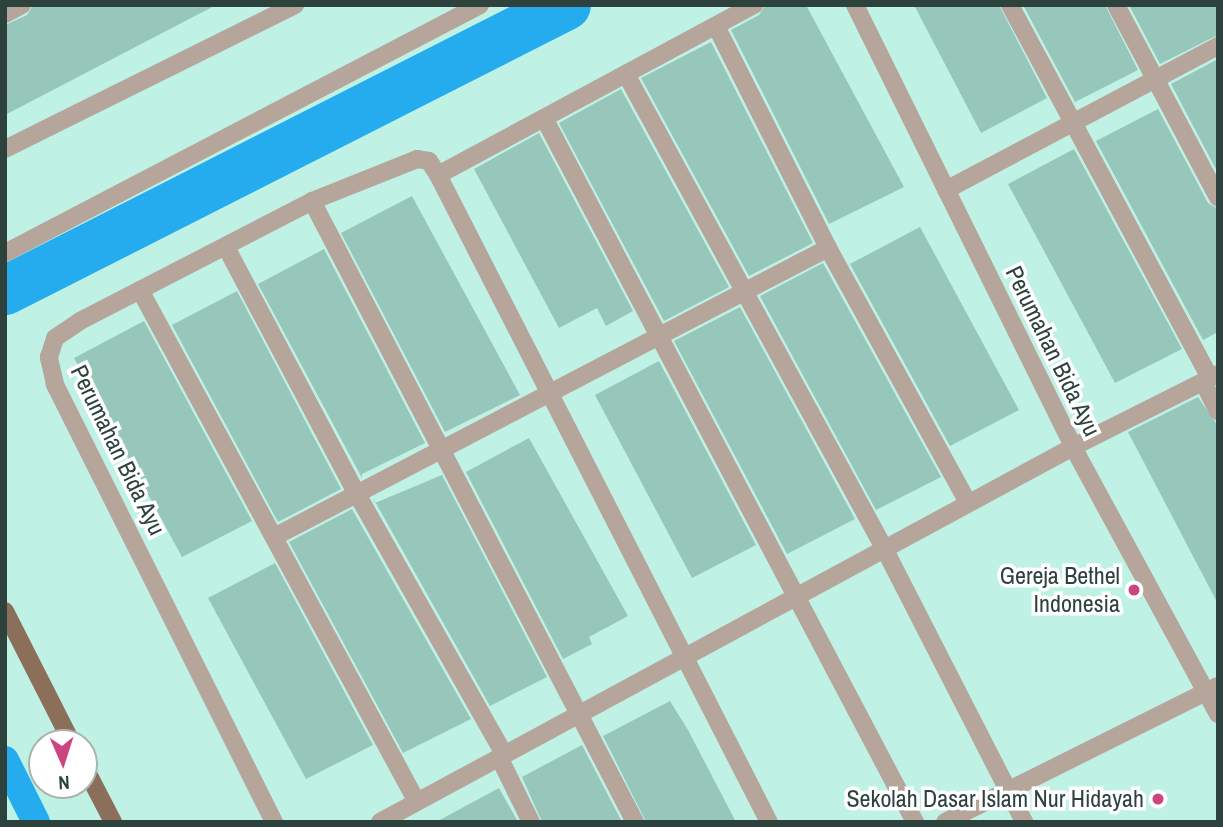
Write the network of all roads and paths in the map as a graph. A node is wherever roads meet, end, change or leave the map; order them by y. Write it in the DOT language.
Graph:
graph roads {
  1 [pos="22,5"];
  2 [pos="295,5"];
  3 [pos="754,5"];
  4 [pos="855,5"];
  5 [pos="1010,5"];
  6 [pos="1116,5"];
  7 [pos="471,7"];
  8 [pos="5,14"];
  9 [pos="716,26"];
  10 [pos="1218,46"];
  11 [pos="626,74"];
  12 [pos="1156,79"];
  13 [pos="544,118"];
  14 [pos="1075,121"];
  15 [pos="5,149"];
  16 [pos="438,175"];
  17 [pos="946,190"];
  18 [pos="1218,198"];
  19 [pos="312,201"];
  20 [pos="226,247"];
  21 [pos="828,248"];
  22 [pos="5,253"];
  23 [pos="140,290"];
  24 [pos="747,290"];
  25 [pos="660,334"];
  26 [pos="1210,378"];
  27 [pos="547,391"];
  28 [pos="1218,411"];
  29 [pos="1073,447"];
  30 [pos="441,448"];
  31 [pos="357,494"];
  32 [pos="968,503"];
  33 [pos="274,537"];
  34 [pos="884,548"];
  35 [pos="797,595"];
  36 [pos="5,611"];
  37 [pos="683,656"];
  38 [pos="1212,689"];
  39 [pos="581,712"];
  40 [pos="1218,714"];
  41 [pos="65,729"];
  42 [pos="501,755"];
  43 [pos="1008,790"];
  44 [pos="98,793"];
  45 [pos="414,810"];
  46 [pos="113,822"];
  47 [pos="274,822"];
  48 [pos="380,822"];
  49 [pos="531,822"];
  50 [pos="635,822"];
  51 [pos="769,822"];
  52 [pos="915,822"];
  53 [pos="945,822"];
  54 [pos="1024,822"];
  1 -- 8 [label="street"];
  2 -- 15 [label="street"];
  3 -- 9 [label="street"];
  4 -- 17 [label="street, Perumahan Bida Ayu"];
  5 -- 14 [label="street"];
  6 -- 12 [label="street"];
  7 -- 22 [label="street"];
  9 -- 11 [label="street"];
  9 -- 21 [label="street"];
  10 -- 12 [label="street"];
  11 -- 13 [label="street"];
  11 -- 24 [label="street"];
  12 -- 14 [label="street"];
  12 -- 18 [label="street"];
  13 -- 16 [label="street"];
  13 -- 25 [label="street"];
  14 -- 17 [label="street"];
  14 -- 26 [label="street"];
  16 -- 19 [label="street, Perumahan Bida Ayu"];
  16 -- 27 [label="street"];
  17 -- 29 [label="street, Perumahan Bida Ayu"];
  19 -- 20 [label="street, Perumahan Bida Ayu"];
  19 -- 30 [label="street"];
  20 -- 23 [label="street, Perumahan Bida Ayu"];
  20 -- 31 [label="street"];
  21 -- 24 [label="street"];
  21 -- 32 [label="street"];
  23 -- 33 [label="street"];
  23 -- 47 [label="street, Perumahan Bida Ayu"];
  24 -- 25 [label="street"];
  24 -- 34 [label="street"];
  25 -- 27 [label="street"];
  25 -- 35 [label="street"];
  26 -- 28 [label="street"];
  26 -- 29 [label="street"];
  27 -- 30 [label="street"];
  27 -- 37 [label="street"];
  29 -- 32 [label="street"];
  29 -- 38 [label="street, Perumahan Bida Ayu"];
  30 -- 31 [label="street"];
  30 -- 39 [label="street"];
  31 -- 33 [label="street"];
  31 -- 42 [label="street"];
  32 -- 34 [label="street"];
  33 -- 45 [label="street"];
  34 -- 35 [label="street"];
  34 -- 43 [label="street"];
  35 -- 37 [label="street"];
  35 -- 52 [label="street"];
  36 -- 41 [label="main road"];
  37 -- 39 [label="street"];
  37 -- 51 [label="street"];
  38 -- 40 [label="street, Perumahan Bida Ayu"];
  38 -- 43 [label="street"];
  39 -- 42 [label="street"];
  39 -- 50 [label="street"];
  42 -- 45 [label="street"];
  42 -- 49 [label="street"];
  43 -- 53 [label="street"];
  43 -- 54 [label="street"];
  44 -- 46 [label="main road"];
  45 -- 48 [label="street"];
}
